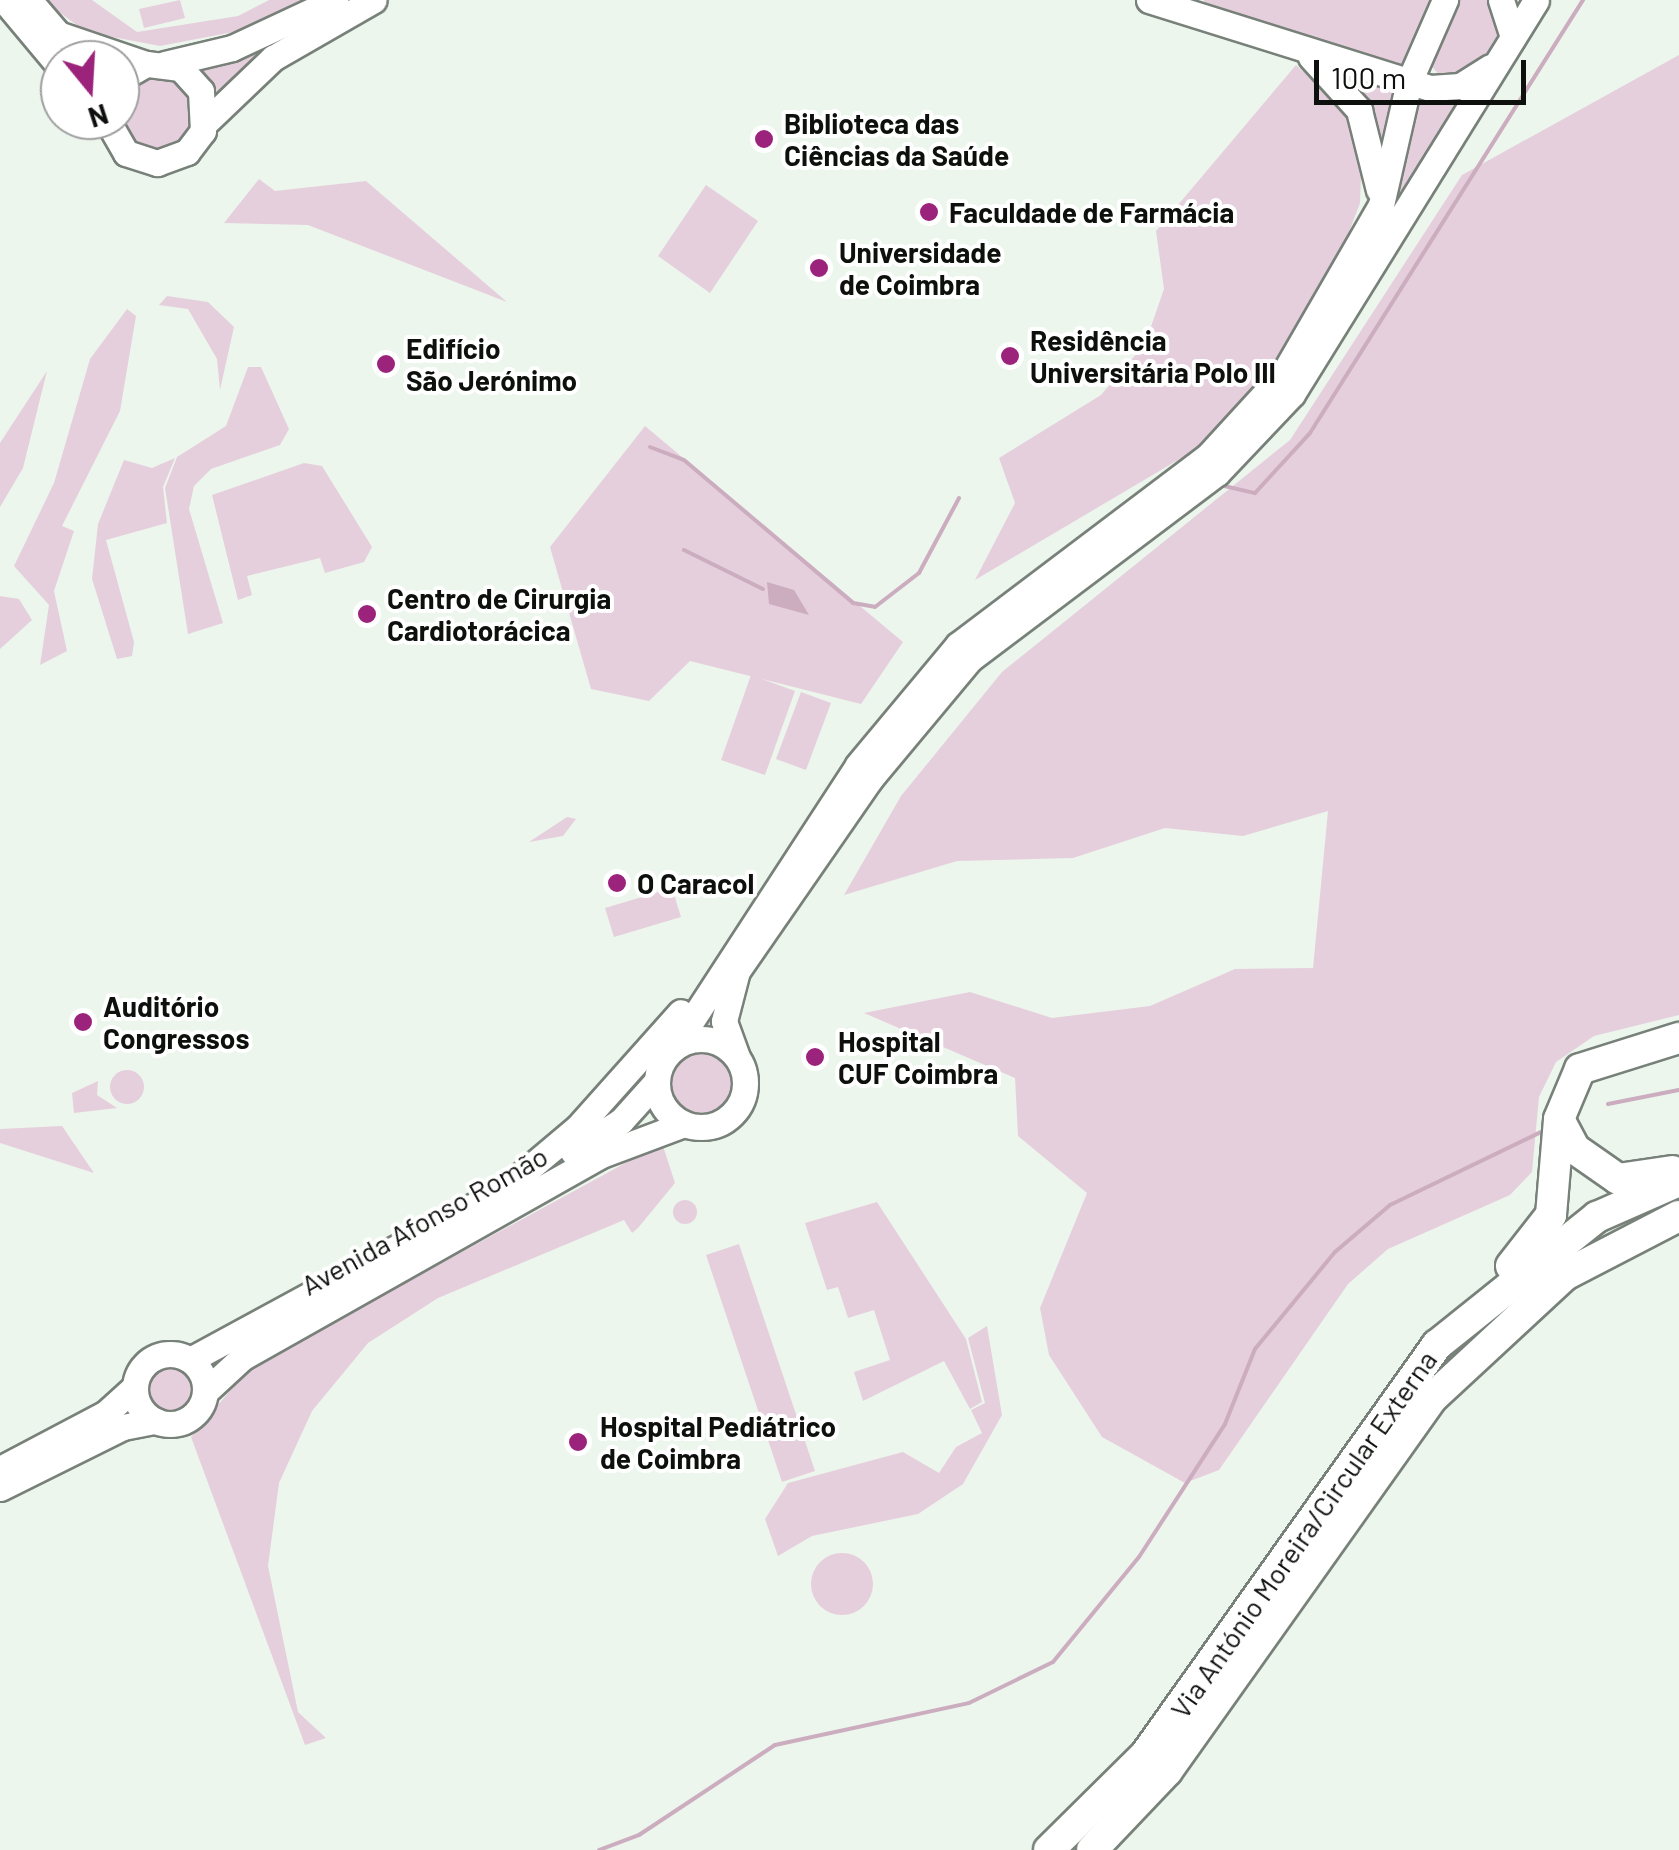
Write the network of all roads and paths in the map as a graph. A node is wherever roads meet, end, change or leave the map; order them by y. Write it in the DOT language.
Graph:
graph roads {
  1 [pos="4,0"];
  2 [pos="29,0"];
  3 [pos="335,0"];
  4 [pos="374,0"];
  5 [pos="1149,0"];
  6 [pos="1444,0"];
  7 [pos="1501,0"];
  8 [pos="1536,0"];
  9 [pos="1514,37"];
  10 [pos="40,43"];
  11 [pos="1299,48"];
  12 [pos="1498,62"];
  13 [pos="155,64"];
  14 [pos="140,70"];
  15 [pos="1409,82"];
  16 [pos="206,122"];
  17 [pos="118,140"];
  18 [pos="1381,205"];
  19 [pos="725,958"];
  20 [pos="1679,1038"];
  21 [pos="675,1046"];
  22 [pos="736,1057"];
  23 [pos="656,1082"];
  24 [pos="1558,1119"];
  25 [pos="684,1124"];
  26 [pos="1679,1169"];
  27 [pos="1679,1181"];
  28 [pos="502,1191"];
  29 [pos="1679,1216"];
  30 [pos="1437,1345"];
  31 [pos="190,1360"];
  32 [pos="135,1387"];
  33 [pos="206,1391"];
  34 [pos="155,1421"];
  35 [pos="0,1469"];
  36 [pos="0,1488"];
  37 [pos="1050,1850"];
  38 [pos="1092,1850"];
  1 -- 10 [label="main road"];
  2 -- 13 [label="main road"];
  3 -- 13 [label="main road"];
  4 -- 16 [label="main road"];
  5 -- 11 [label="main road"];
  6 -- 15 [label="main road"];
  7 -- 9 [label="main road"];
  8 -- 9 [label="main road"];
  9 -- 12 [label="main road"];
  11 -- 15 [label="main road"];
  11 -- 18 [label="main road"];
  12 -- 15 [label="main road"];
  12 -- 22 [label="main road"];
  13 -- 14 [label="main road"];
  13 -- 16 [label="main road"];
  15 -- 18 [label="main road"];
  16 -- 17 [label="main road"];
  18 -- 19 [label="main road"];
  19 -- 21 [label="main road"];
  19 -- 28 [label="main road"];
  20 -- 24 [label="highway"];
  21 -- 22 [label="main road"];
  21 -- 23 [label="main road"];
  22 -- 25 [label="main road"];
  23 -- 25 [label="main road"];
  23 -- 28 [label="main road, Avenida Afonso Romão"];
  24 -- 26 [label="highway"];
  24 -- 30 [label="highway"];
  25 -- 33 [label="main road, Avenida Afonso Romão"];
  27 -- 30 [label="highway, Via António Moreira/Circular Externa"];
  28 -- 31 [label="main road, Avenida Afonso Romão"];
  29 -- 38 [label="highway, Via António Moreira/Circular Externa"];
  30 -- 37 [label="highway, Via António Moreira/Circular Externa"];
  31 -- 32 [label="main road"];
  31 -- 33 [label="main road"];
  32 -- 34 [label="main road"];
  32 -- 35 [label="main road"];
  33 -- 34 [label="main road"];
  34 -- 36 [label="main road"];
}
